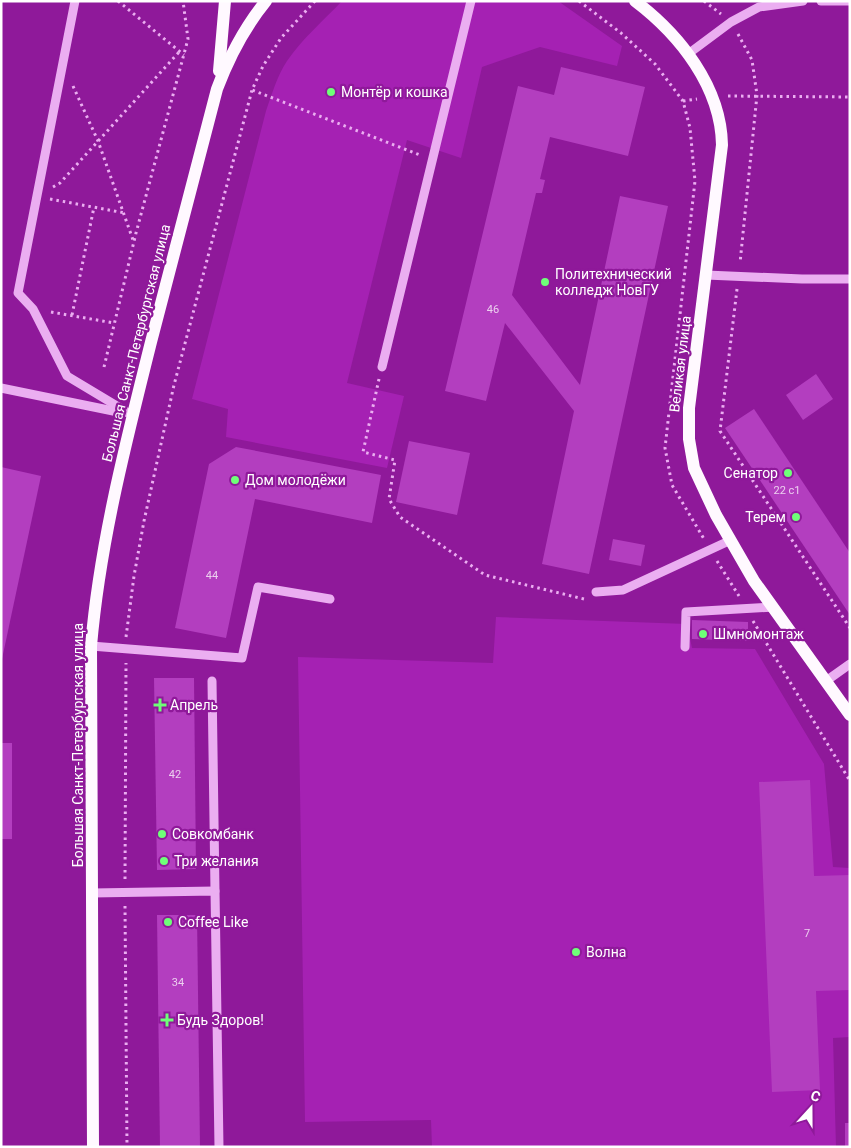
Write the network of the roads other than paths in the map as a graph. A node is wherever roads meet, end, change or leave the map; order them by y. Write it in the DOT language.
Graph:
graph roads {
  1 [pos="75,1"];
  2 [pos="225,1"];
  3 [pos="266,1"];
  4 [pos="471,1"];
  5 [pos="803,1"];
  6 [pos="821,1"];
  7 [pos="850,1"];
  8 [pos="642,3"];
  9 [pos="688,54"];
  10 [pos="217,89"];
  11 [pos="706,275"];
  12 [pos="850,279"];
  13 [pos="382,367"];
  14 [pos="1,388"];
  15 [pos="132,415"];
  16 [pos="731,540"];
  17 [pos="596,592"];
  18 [pos="330,599"];
  19 [pos="774,607"];
  20 [pos="91,646"];
  21 [pos="685,647"];
  22 [pos="850,664"];
  23 [pos="826,680"];
  24 [pos="212,681"];
  25 [pos="850,715"];
  26 [pos="215,891"];
  27 [pos="92,893"];
  28 [pos="93,1147"];
  29 [pos="219,1147"];
  1 -- 15 [label="lane"];
  2 -- 10 [label="main road, Большая Санкт-Петербургская улица"];
  3 -- 10 [label="main road, Большая Санкт-Петербургская улица"];
  4 -- 13 [label="lane"];
  5 -- 9 [label="lane"];
  6 -- 7 [label="lane"];
  8 -- 9 [label="main road, Великая улица"];
  9 -- 11 [label="main road, Великая улица"];
  10 -- 15 [label="main road, Большая Санкт-Петербургская улица"];
  11 -- 12 [label="lane"];
  11 -- 16 [label="main road, Великая улица"];
  14 -- 15 [label="lane"];
  15 -- 20 [label="main road, Большая Санкт-Петербургская улица"];
  16 -- 17 [label="lane"];
  16 -- 19 [label="main road, Великая улица"];
  18 -- 20 [label="lane"];
  19 -- 21 [label="lane"];
  19 -- 23 [label="main road, Великая улица"];
  20 -- 27 [label="main road, Большая Санкт-Петербургская улица"];
  22 -- 23 [label="lane"];
  23 -- 25 [label="main road, Великая улица"];
  24 -- 26 [label="lane"];
  26 -- 27 [label="lane"];
  26 -- 29 [label="lane"];
  27 -- 28 [label="main road, Большая Санкт-Петербургская улица"];
}
